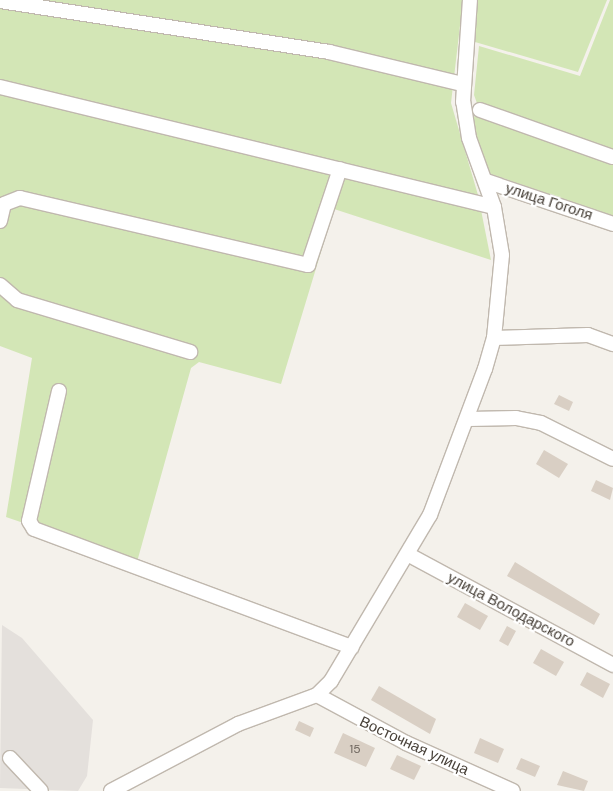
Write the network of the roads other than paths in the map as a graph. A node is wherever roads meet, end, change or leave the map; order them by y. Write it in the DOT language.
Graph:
graph roads {
  1 [pos="470,0"];
  2 [pos="0,1"];
  3 [pos="462,84"];
  4 [pos="0,87"];
  5 [pos="480,110"];
  6 [pos="613,156"];
  7 [pos="340,169"];
  8 [pos="486,181"];
  9 [pos="494,207"];
  10 [pos="0,221"];
  11 [pos="613,224"];
  12 [pos="0,285"];
  13 [pos="494,338"];
  14 [pos="613,344"];
  15 [pos="190,352"];
  16 [pos="59,392"];
  17 [pos="469,419"];
  18 [pos="613,459"];
  19 [pos="409,555"];
  20 [pos="352,647"];
  21 [pos="613,665"];
  22 [pos="317,695"];
  23 [pos="10,758"];
  24 [pos="41,791"];
  25 [pos="111,791"];
  26 [pos="513,791"];
  1 -- 3 [label="street"];
  2 -- 3 [label="street"];
  3 -- 8 [label="street"];
  4 -- 7 [label="street"];
  5 -- 6 [label="street"];
  7 -- 9 [label="street"];
  7 -- 10 [label="street"];
  8 -- 9 [label="street"];
  8 -- 11 [label="street, улица Гоголя"];
  9 -- 13 [label="street"];
  12 -- 15 [label="street"];
  13 -- 14 [label="street"];
  13 -- 17 [label="street"];
  16 -- 20 [label="street"];
  17 -- 18 [label="street"];
  17 -- 19 [label="street"];
  19 -- 20 [label="street"];
  19 -- 21 [label="street, улица Володарского"];
  20 -- 22 [label="street"];
  22 -- 25 [label="street"];
  22 -- 26 [label="street, Восточная улица"];
  23 -- 24 [label="street"];
}
